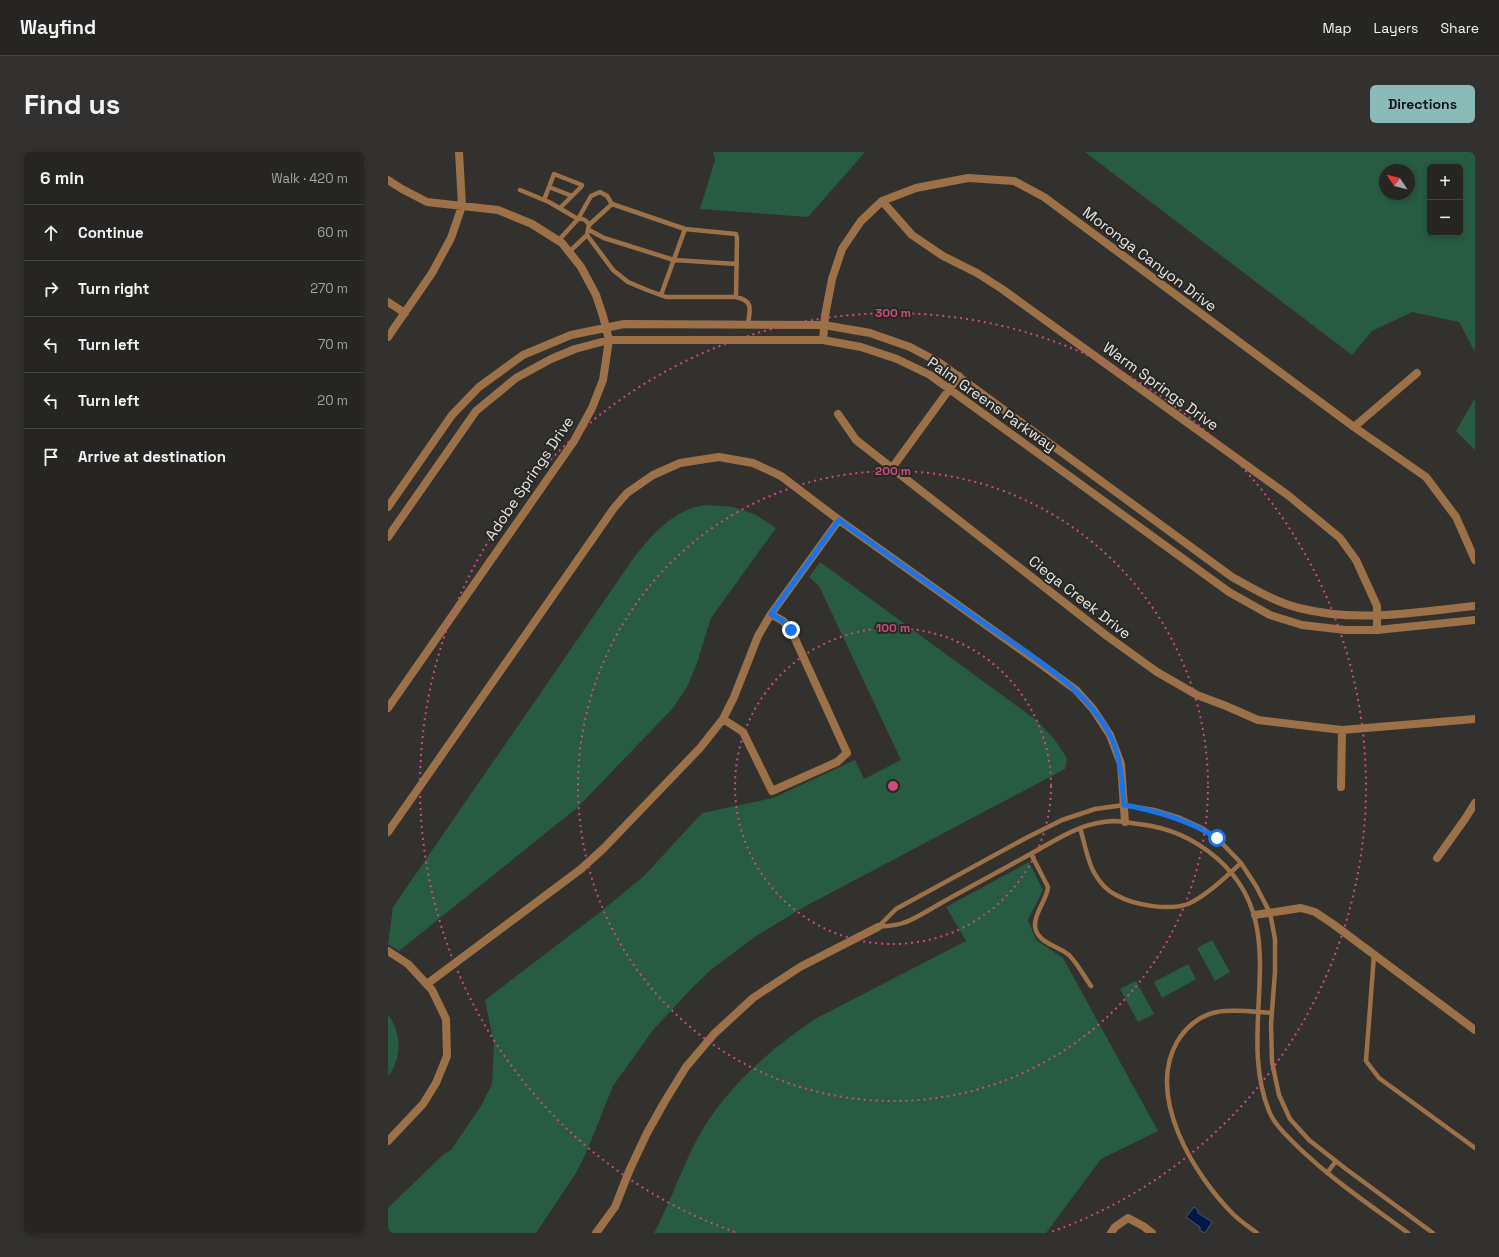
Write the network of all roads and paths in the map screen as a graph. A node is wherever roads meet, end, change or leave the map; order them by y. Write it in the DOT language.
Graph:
graph roads {
  1 [pos="459,152"];
  2 [pos="388,180"];
  3 [pos="549,187"];
  4 [pos="520,190"];
  5 [pos="572,196"];
  6 [pos="544,200"];
  7 [pos="882,201"];
  8 [pos="612,204"];
  9 [pos="462,206"];
  10 [pos="560,208"];
  11 [pos="578,219"];
  12 [pos="589,227"];
  13 [pos="685,229"];
  14 [pos="586,235"];
  15 [pos="558,241"];
  16 [pos="569,252"];
  17 [pos="674,260"];
  18 [pos="737,264"];
  19 [pos="661,295"];
  20 [pos="736,297"];
  21 [pos="388,302"];
  22 [pos="405,313"];
  23 [pos="748,324"];
  24 [pos="824,325"];
  25 [pos="606,328"];
  26 [pos="388,337"];
  27 [pos="609,340"];
  28 [pos="823,340"];
  29 [pos="1418,373"];
  30 [pos="959,376"];
  31 [pos="950,389"];
  32 [pos="838,414"];
  33 [pos="1354,428"];
  34 [pos="892,468"];
  35 [pos="388,507"];
  36 [pos="839,520"];
  37 [pos="388,537"];
  38 [pos="1475,560"];
  39 [pos="1475,606"];
  40 [pos="771,614"];
  41 [pos="1377,616"];
  42 [pos="1475,620"];
  43 [pos="1377,630"];
  44 [pos="388,708"];
  45 [pos="724,719"];
  46 [pos="1475,719"];
  47 [pos="1342,730"];
  48 [pos="1341,787"];
  49 [pos="1475,803"];
  50 [pos="1124,805"];
  51 [pos="1125,822"];
  52 [pos="1080,828"];
  53 [pos="388,832"];
  54 [pos="1031,854"];
  55 [pos="1437,858"];
  56 [pos="1241,863"];
  57 [pos="1231,872"];
  58 [pos="1270,913"];
  59 [pos="1255,915"];
  60 [pos="878,926"];
  61 [pos="388,951"];
  62 [pos="1374,955"];
  63 [pos="427,984"];
  64 [pos="1090,986"];
  65 [pos="1259,1012"];
  66 [pos="1272,1013"];
  67 [pos="1475,1030"];
  68 [pos="388,1141"];
  69 [pos="1475,1148"];
  70 [pos="1336,1161"];
  71 [pos="1327,1173"];
  72 [pos="596,1233"];
  73 [pos="1111,1233"];
  74 [pos="1152,1233"];
  75 [pos="1257,1233"];
  76 [pos="1408,1233"];
  77 [pos="1433,1233"];
  1 -- 9 [label="street"];
  2 -- 9 [label="street, Adobe Springs Drive"];
  3 -- 5 [label="lane"];
  3 -- 5 [label="lane"];
  3 -- 6 [label="lane"];
  4 -- 6 [label="lane"];
  5 -- 10 [label="lane"];
  6 -- 10 [label="lane"];
  7 -- 24 [label="street, Moronga Canyon Drive"];
  7 -- 33 [label="street, Moronga Canyon Drive"];
  7 -- 41 [label="street, Warm Springs Drive"];
  8 -- 11 [label="lane"];
  8 -- 12 [label="lane"];
  8 -- 13 [label="lane"];
  9 -- 15 [label="street, Adobe Springs Drive"];
  9 -- 22 [label="street"];
  10 -- 11 [label="lane"];
  11 -- 12 [label="lane"];
  11 -- 15 [label="lane"];
  12 -- 14 [label="lane"];
  12 -- 17 [label="lane"];
  13 -- 17 [label="lane"];
  13 -- 18 [label="lane"];
  14 -- 16 [label="lane"];
  14 -- 19 [label="lane"];
  15 -- 16 [label="street, Adobe Springs Drive"];
  16 -- 25 [label="street, Adobe Springs Drive"];
  17 -- 18 [label="lane"];
  17 -- 19 [label="lane"];
  18 -- 20 [label="lane"];
  19 -- 20 [label="lane"];
  20 -- 23 [label="lane"];
  21 -- 22 [label="street"];
  22 -- 26 [label="street"];
  23 -- 24 [label="street, Palm Greens Parkway"];
  23 -- 25 [label="street, Palm Greens Parkway"];
  24 -- 28 [label="street, Moronga Canyon Drive"];
  24 -- 30 [label="street, Palm Greens Parkway"];
  25 -- 27 [label="street, Adobe Springs Drive"];
  25 -- 35 [label="street, Palm Greens Parkway"];
  27 -- 28 [label="street, Palm Greens Parkway"];
  27 -- 37 [label="street, Palm Greens Parkway"];
  27 -- 44 [label="street, Adobe Springs Drive"];
  28 -- 31 [label="street, Palm Greens Parkway"];
  29 -- 33 [label="street"];
  30 -- 31 [label="street"];
  30 -- 41 [label="street, Palm Greens Parkway"];
  31 -- 34 [label="street"];
  31 -- 43 [label="street, Palm Greens Parkway"];
  32 -- 34 [label="street, Ciega Creek Drive"];
  33 -- 38 [label="street, Moronga Canyon Drive"];
  34 -- 47 [label="street, Ciega Creek Drive"];
  36 -- 40 [label="street"];
  36 -- 50 [label="street"];
  36 -- 53 [label="street"];
  39 -- 41 [label="street, Palm Greens Parkway"];
  40 -- 45 [label="street"];
  40 -- 45 [label="street"];
  41 -- 43 [label="street, Warm Springs Drive"];
  42 -- 43 [label="street, Palm Greens Parkway"];
  45 -- 63 [label="street"];
  46 -- 47 [label="street, Ciega Creek Drive"];
  47 -- 48 [label="street"];
  49 -- 55 [label="street"];
  50 -- 51 [label="street"];
  50 -- 56 [label="lane"];
  50 -- 60 [label="lane"];
  51 -- 52 [label="lane"];
  51 -- 57 [label="lane"];
  52 -- 54 [label="lane"];
  52 -- 57 [label="lane"];
  54 -- 60 [label="lane"];
  54 -- 64 [label="lane"];
  56 -- 57 [label="lane"];
  56 -- 58 [label="lane"];
  57 -- 59 [label="lane"];
  58 -- 59 [label="street"];
  58 -- 62 [label="street"];
  58 -- 66 [label="lane"];
  59 -- 65 [label="lane"];
  60 -- 72 [label="street"];
  61 -- 63 [label="street"];
  62 -- 67 [label="street"];
  62 -- 69 [label="lane"];
  63 -- 68 [label="street"];
  65 -- 66 [label="lane"];
  65 -- 71 [label="lane"];
  65 -- 75 [label="lane"];
  66 -- 70 [label="lane"];
  70 -- 71 [label="lane"];
  70 -- 77 [label="lane"];
  71 -- 76 [label="lane"];
  73 -- 74 [label="street"];
}
